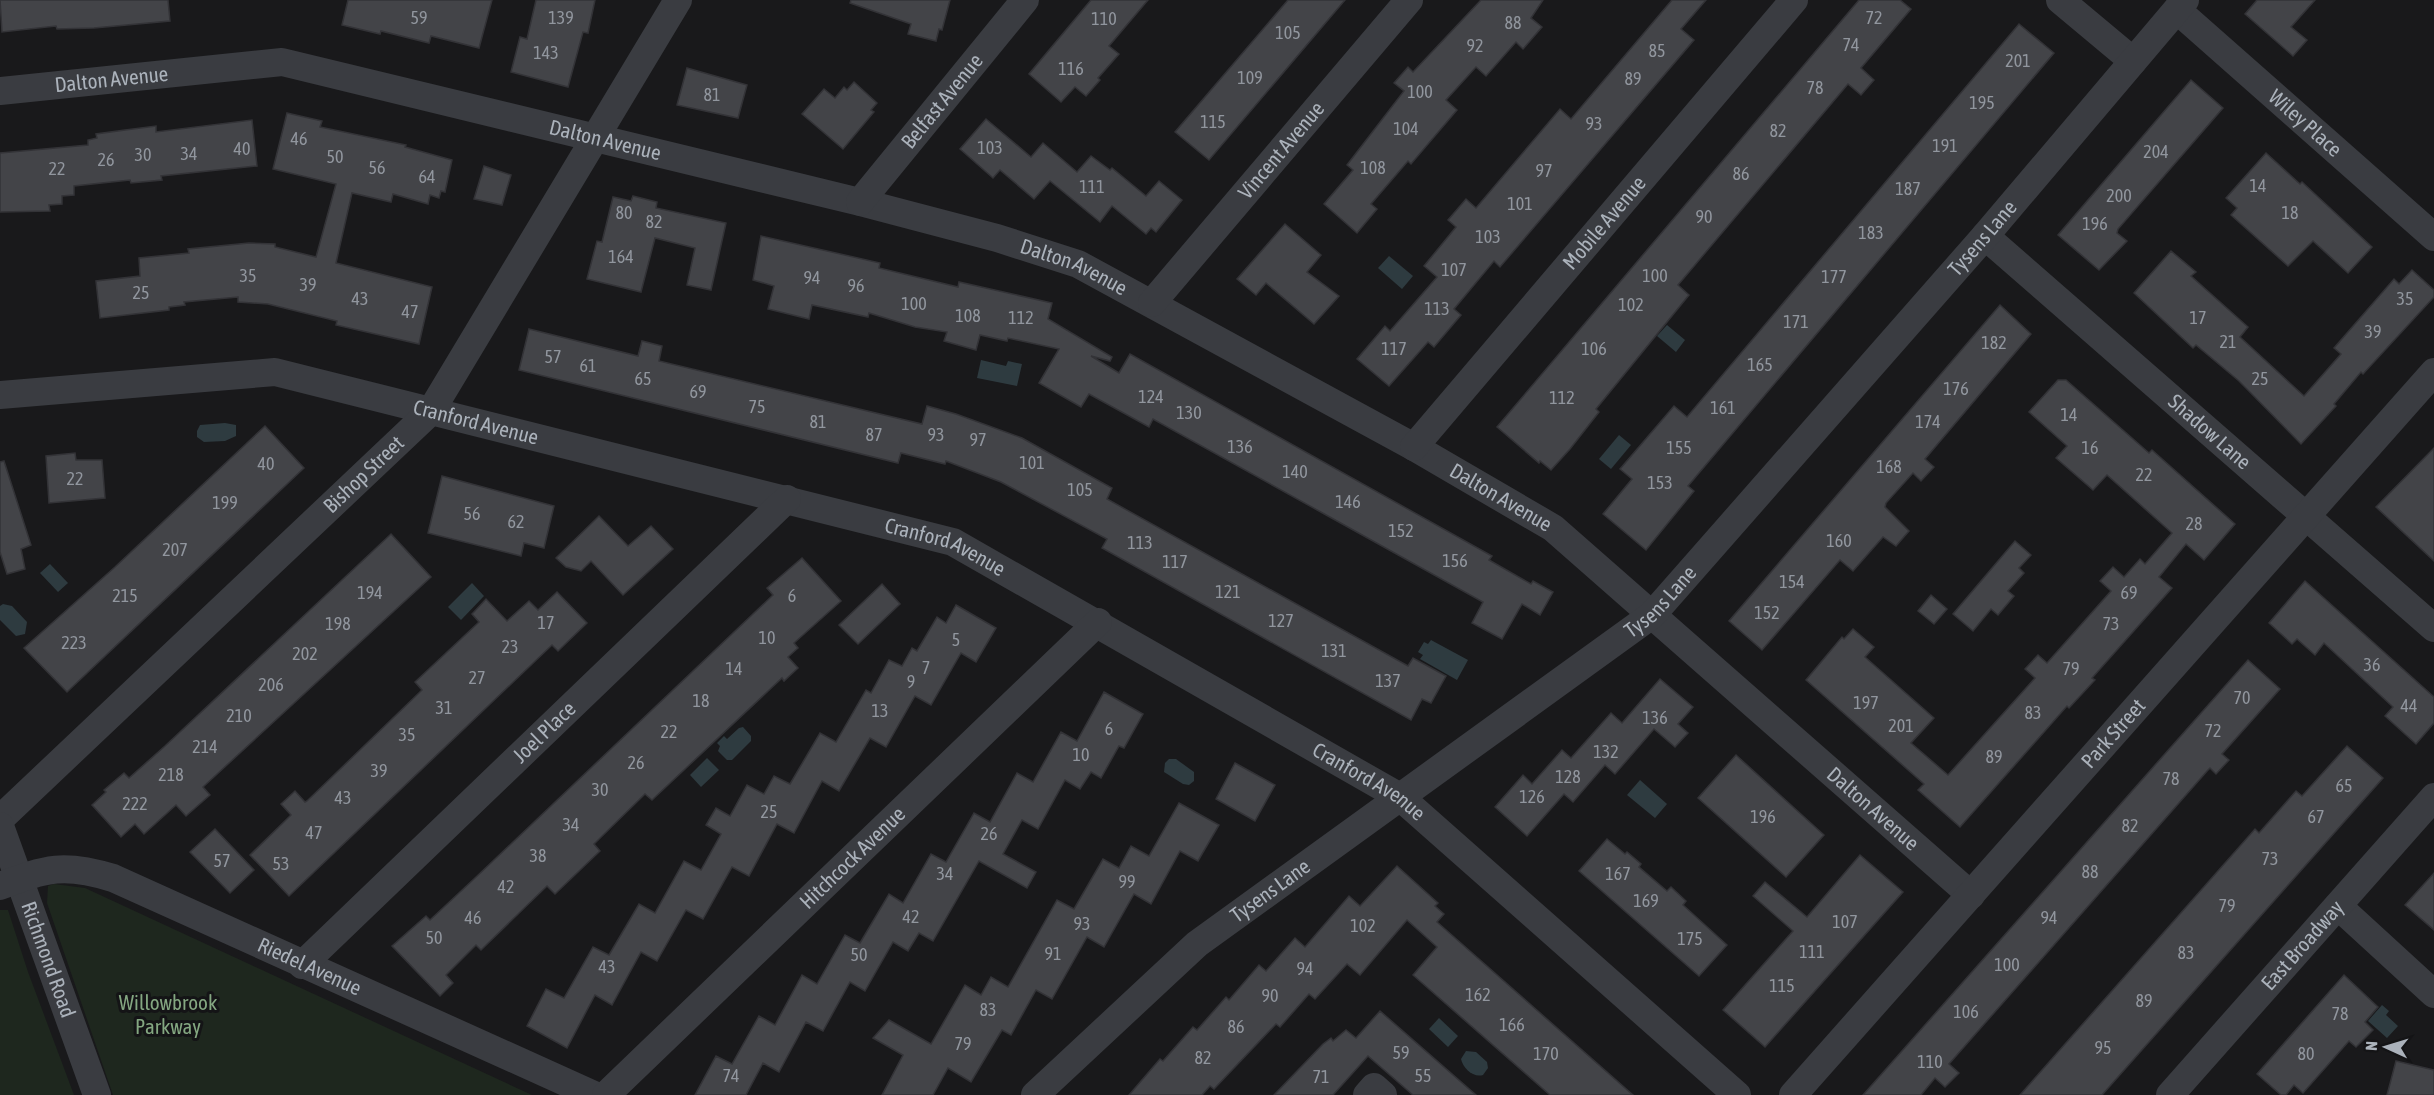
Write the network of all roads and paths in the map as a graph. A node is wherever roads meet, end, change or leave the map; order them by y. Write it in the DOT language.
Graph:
graph roads {
  1 [pos="678,0"];
  2 [pos="1025,0"];
  3 [pos="1409,0"];
  4 [pos="1794,0"];
  5 [pos="2060,0"];
  6 [pos="2181,5"];
  7 [pos="2133,61"];
  8 [pos="0,91"];
  9 [pos="594,139"];
  10 [pos="860,202"];
  11 [pos="1985,236"];
  12 [pos="2434,237"];
  13 [pos="1152,303"];
  14 [pos="2434,372"];
  15 [pos="0,395"];
  16 [pos="431,411"];
  17 [pos="1414,447"];
  18 [pos="787,500"];
  19 [pos="2307,516"];
  20 [pos="1652,615"];
  21 [pos="1098,622"];
  22 [pos="2434,628"];
  23 [pos="1400,796"];
  24 [pos="2434,797"];
  25 [pos="0,819"];
  26 [pos="0,826"];
  27 [pos="10,882"];
  28 [pos="1971,895"];
  29 [pos="2338,906"];
  30 [pos="302,965"];
  31 [pos="2434,994"];
  32 [pos="97,1095"];
  33 [pos="594,1095"];
  34 [pos="606,1095"];
  35 [pos="1035,1095"];
  36 [pos="1367,1095"];
  37 [pos="1383,1095"];
  38 [pos="1737,1095"];
  39 [pos="1793,1095"];
  40 [pos="2170,1095"];
  1 -- 9 [label="street, Bishop Street"];
  2 -- 10 [label="street, Belfast Avenue"];
  3 -- 13 [label="street, Vincent Avenue"];
  4 -- 17 [label="street, Mobile Avenue"];
  5 -- 7 [label="street"];
  6 -- 7 [label="street, Tysens Lane"];
  6 -- 12 [label="street, Wiley Place"];
  7 -- 11 [label="street, Tysens Lane"];
  8 -- 9 [label="street, Dalton Avenue"];
  9 -- 10 [label="street, Dalton Avenue"];
  9 -- 16 [label="street, Bishop Street"];
  10 -- 13 [label="street, Dalton Avenue"];
  11 -- 19 [label="street, Shadow Lane"];
  11 -- 20 [label="street, Tysens Lane"];
  13 -- 17 [label="street, Dalton Avenue"];
  14 -- 19 [label="street, Park Street"];
  15 -- 16 [label="street, Cranford Avenue"];
  16 -- 18 [label="street, Cranford Avenue"];
  16 -- 25 [label="street, Bishop Street"];
  17 -- 20 [label="street, Dalton Avenue"];
  18 -- 21 [label="street, Cranford Avenue"];
  18 -- 30 [label="street, Joel Place"];
  19 -- 22 [label="street, Shadow Lane"];
  19 -- 28 [label="street, Park Street"];
  20 -- 23 [label="street, Tysens Lane"];
  20 -- 28 [label="street, Dalton Avenue"];
  21 -- 23 [label="street, Cranford Avenue"];
  21 -- 34 [label="street, Hitchcock Avenue"];
  23 -- 35 [label="street, Tysens Lane"];
  23 -- 38 [label="street, Cranford Avenue"];
  24 -- 29 [label="street, East Broadway"];
  26 -- 27 [label="street, Richmond Road"];
  27 -- 30 [label="street, Riedel Avenue"];
  27 -- 32 [label="street, Richmond Road"];
  28 -- 39 [label="street, Park Street"];
  29 -- 31 [label="street"];
  29 -- 40 [label="street, East Broadway"];
  30 -- 33 [label="street, Riedel Avenue"];
  36 -- 37 [label="street"];
}
